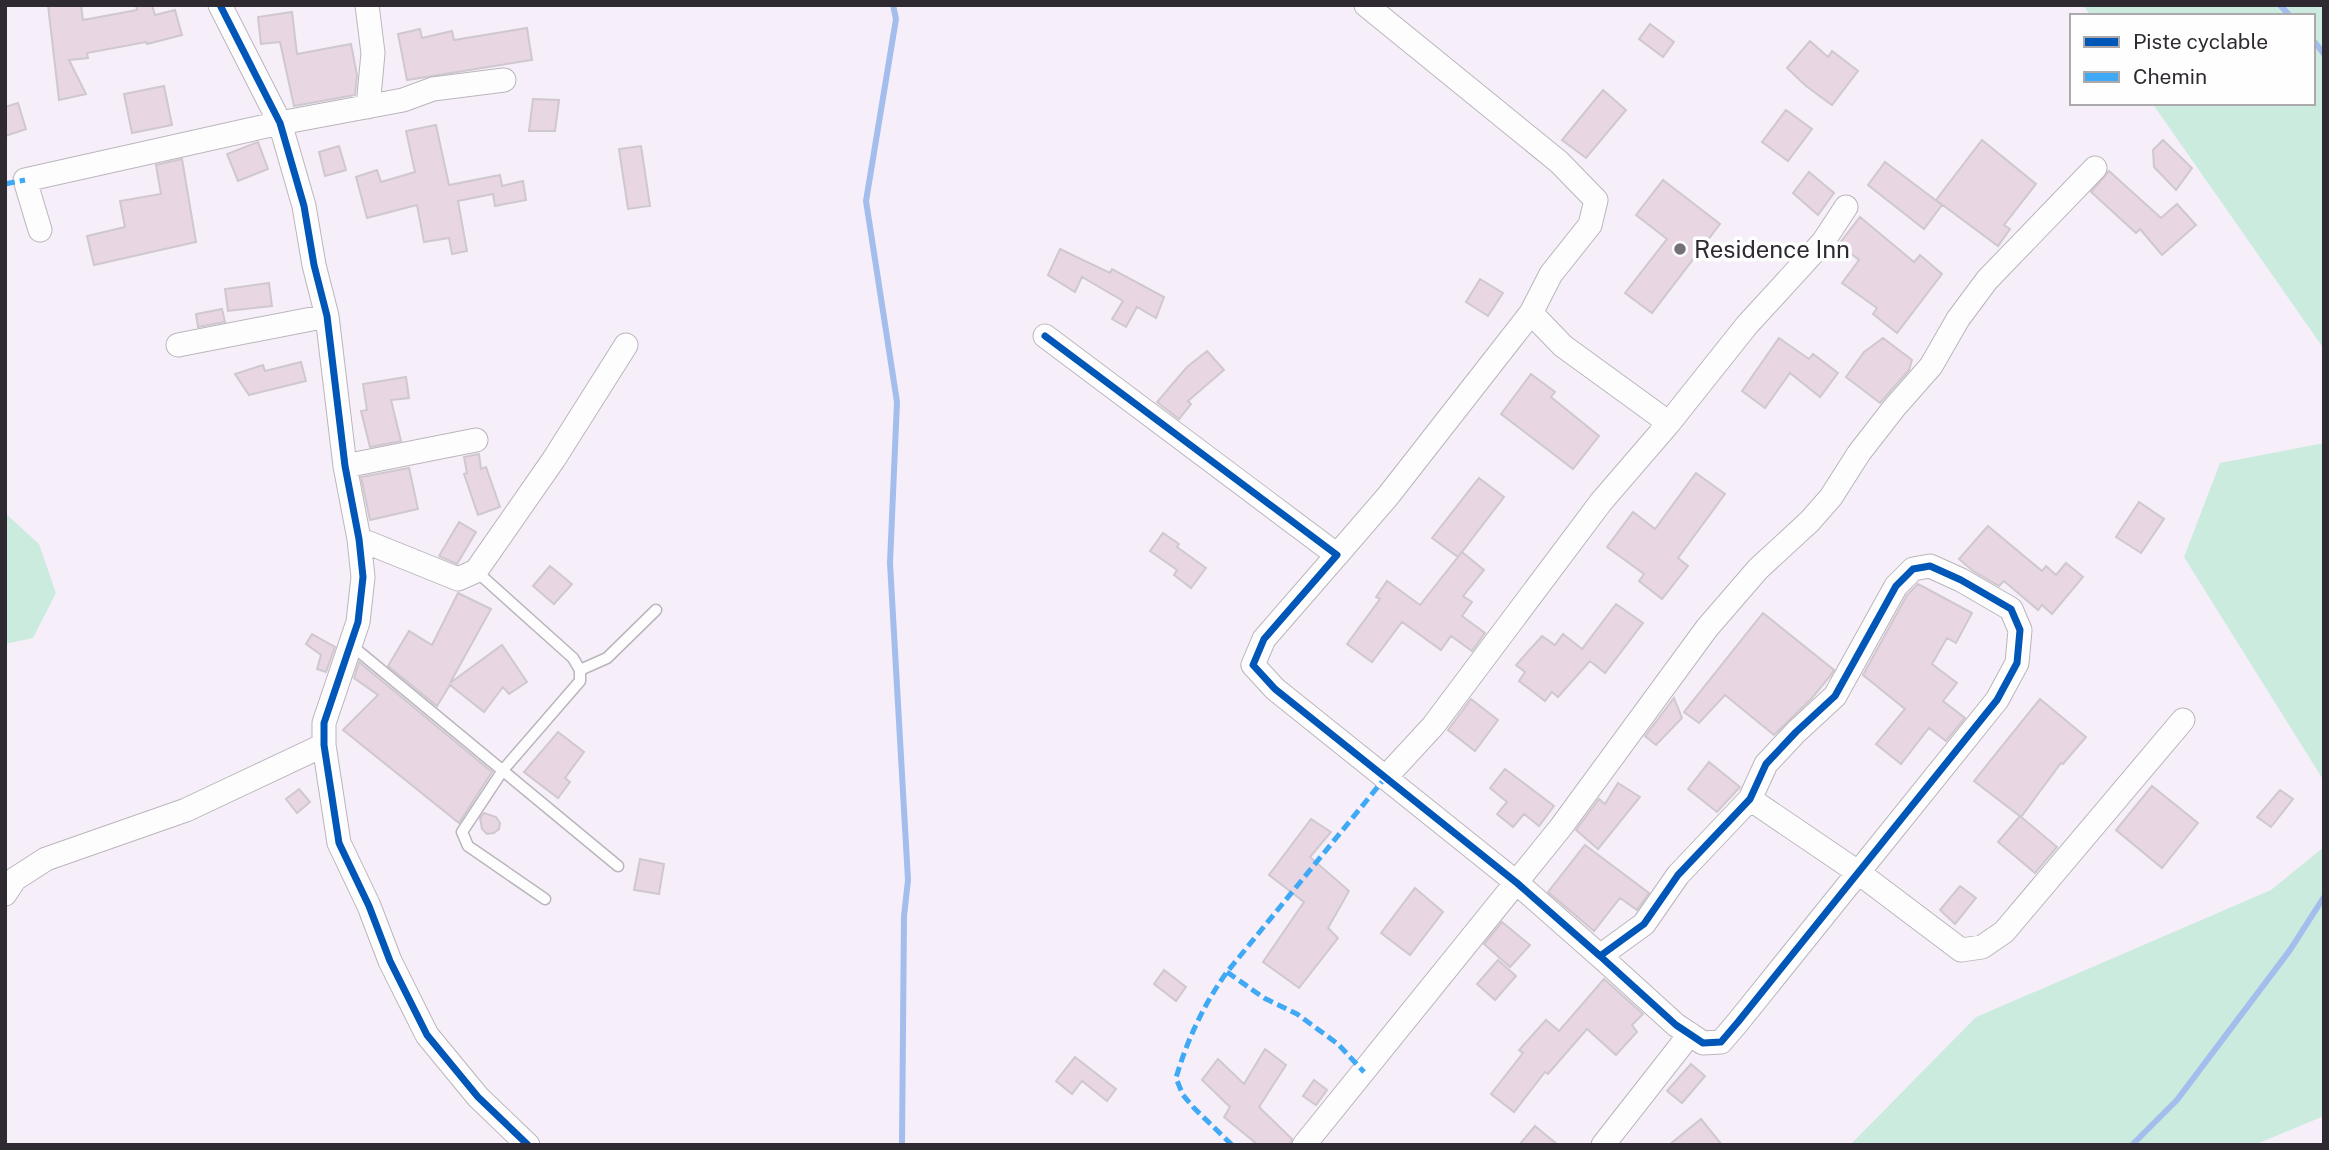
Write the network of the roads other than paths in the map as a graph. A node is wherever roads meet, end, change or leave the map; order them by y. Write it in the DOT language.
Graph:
graph roads {
  1 [pos="220,5"];
  2 [pos="367,5"];
  3 [pos="1366,5"];
  4 [pos="504,80"];
  5 [pos="368,107"];
  6 [pos="280,123"];
  7 [pos="2095,168"];
  8 [pos="1846,207"];
  9 [pos="40,230"];
  10 [pos="1531,313"];
  11 [pos="327,316"];
  12 [pos="1045,336"];
  13 [pos="178,345"];
  14 [pos="626,345"];
  15 [pos="1669,423"];
  16 [pos="477,440"];
  17 [pos="345,466"];
  18 [pos="359,539"];
  19 [pos="1337,555"];
  20 [pos="477,571"];
  21 [pos="656,610"];
  22 [pos="351,645"];
  23 [pos="580,670"];
  24 [pos="2183,720"];
  25 [pos="324,745"];
  26 [pos="503,770"];
  27 [pos="1385,779"];
  28 [pos="1750,799"];
  29 [pos="618,866"];
  30 [pos="1859,873"];
  31 [pos="1517,883"];
  32 [pos="5,894"];
  33 [pos="545,899"];
  34 [pos="1600,956"];
  35 [pos="1690,1034"];
  36 [pos="528,1145"];
  37 [pos="1304,1145"];
  38 [pos="1603,1145"];
  1 -- 6 [label="street"];
  2 -- 5 [label="street"];
  3 -- 10 [label="street"];
  4 -- 5 [label="street"];
  5 -- 6 [label="street"];
  6 -- 9 [label="street"];
  6 -- 11 [label="street"];
  7 -- 31 [label="street"];
  8 -- 15 [label="street"];
  10 -- 15 [label="street"];
  10 -- 19 [label="street"];
  11 -- 13 [label="street"];
  11 -- 17 [label="street"];
  12 -- 19 [label="street"];
  14 -- 20 [label="street"];
  15 -- 27 [label="street"];
  16 -- 17 [label="street"];
  17 -- 18 [label="street"];
  18 -- 20 [label="street"];
  18 -- 22 [label="street"];
  19 -- 27 [label="street"];
  20 -- 23 [label="lane"];
  21 -- 23 [label="lane"];
  22 -- 25 [label="street"];
  22 -- 26 [label="lane"];
  23 -- 26 [label="lane"];
  24 -- 30 [label="street"];
  25 -- 32 [label="street"];
  25 -- 36 [label="street"];
  26 -- 29 [label="lane"];
  26 -- 33 [label="lane"];
  27 -- 31 [label="street"];
  28 -- 30 [label="street"];
  28 -- 30 [label="street"];
  28 -- 34 [label="street"];
  30 -- 35 [label="street"];
  31 -- 34 [label="street"];
  31 -- 37 [label="street"];
  34 -- 35 [label="street"];
  35 -- 38 [label="street"];
}
